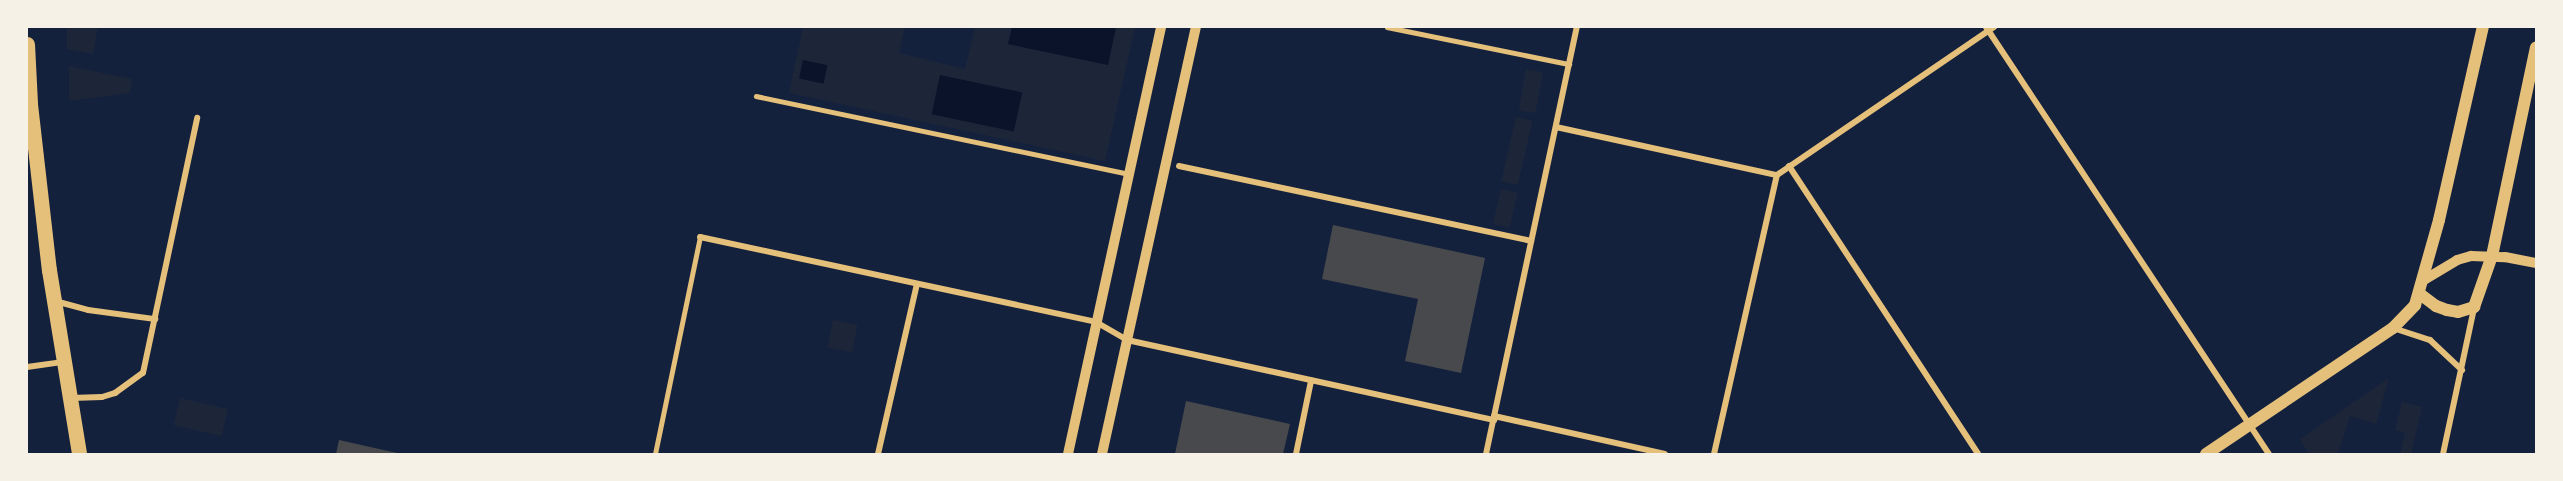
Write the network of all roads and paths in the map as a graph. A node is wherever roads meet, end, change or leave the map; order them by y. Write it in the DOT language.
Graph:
graph roads {
  1 [pos="1161,27"];
  2 [pos="1196,27"];
  3 [pos="1387,27"];
  4 [pos="1578,27"];
  5 [pos="2483,27"];
  6 [pos="1989,28"];
  7 [pos="27,45"];
  8 [pos="2536,48"];
  9 [pos="1569,64"];
  10 [pos="756,96"];
  11 [pos="197,118"];
  12 [pos="1556,127"];
  13 [pos="1179,166"];
  14 [pos="1789,166"];
  15 [pos="1130,174"];
  16 [pos="1777,175"];
  17 [pos="700,237"];
  18 [pos="1532,241"];
  19 [pos="2492,256"];
  20 [pos="2536,263"];
  21 [pos="2424,280"];
  22 [pos="917,284"];
  23 [pos="2420,294"];
  24 [pos="55,301"];
  25 [pos="2474,307"];
  26 [pos="155,319"];
  27 [pos="1096,322"];
  28 [pos="2393,328"];
  29 [pos="1127,340"];
  30 [pos="65,362"];
  31 [pos="27,367"];
  32 [pos="2462,370"];
  33 [pos="1311,381"];
  34 [pos="70,398"];
  35 [pos="1494,418"];
  36 [pos="2249,425"];
  37 [pos="79,454"];
  38 [pos="655,454"];
  39 [pos="878,454"];
  40 [pos="1068,454"];
  41 [pos="1102,454"];
  42 [pos="1296,454"];
  43 [pos="1486,454"];
  44 [pos="1665,454"];
  45 [pos="1714,454"];
  46 [pos="1978,454"];
  47 [pos="2206,454"];
  48 [pos="2269,454"];
  49 [pos="2443,454"];
  1 -- 15 [label="street"];
  2 -- 29 [label="street"];
  3 -- 9 [label="lane"];
  4 -- 9 [label="street"];
  5 -- 21 [label="main road"];
  6 -- 14 [label="street"];
  6 -- 36 [label="street"];
  7 -- 24 [label="main road"];
  8 -- 19 [label="main road"];
  9 -- 12 [label="street"];
  10 -- 15 [label="lane"];
  11 -- 26 [label="street"];
  12 -- 16 [label="street"];
  12 -- 18 [label="street"];
  13 -- 18 [label="street"];
  14 -- 16 [label="street"];
  14 -- 46 [label="street"];
  15 -- 27 [label="street"];
  16 -- 45 [label="street"];
  17 -- 22 [label="street"];
  17 -- 38 [label="lane"];
  18 -- 35 [label="street"];
  19 -- 20 [label="street"];
  19 -- 21 [label="street"];
  19 -- 25 [label="main road"];
  21 -- 23 [label="main road"];
  22 -- 27 [label="street"];
  22 -- 39 [label="street"];
  23 -- 25 [label="main road"];
  23 -- 28 [label="main road"];
  24 -- 26 [label="street"];
  24 -- 30 [label="main road"];
  25 -- 32 [label="street"];
  26 -- 34 [label="street"];
  27 -- 29 [label="street"];
  27 -- 40 [label="street"];
  28 -- 32 [label="street"];
  28 -- 36 [label="main road"];
  29 -- 33 [label="street"];
  29 -- 41 [label="street"];
  30 -- 31 [label="street"];
  30 -- 34 [label="main road"];
  32 -- 49 [label="street"];
  33 -- 35 [label="street"];
  33 -- 42 [label="street"];
  34 -- 37 [label="main road"];
  35 -- 43 [label="street"];
  35 -- 44 [label="street"];
  36 -- 47 [label="main road"];
  36 -- 48 [label="street"];
}
